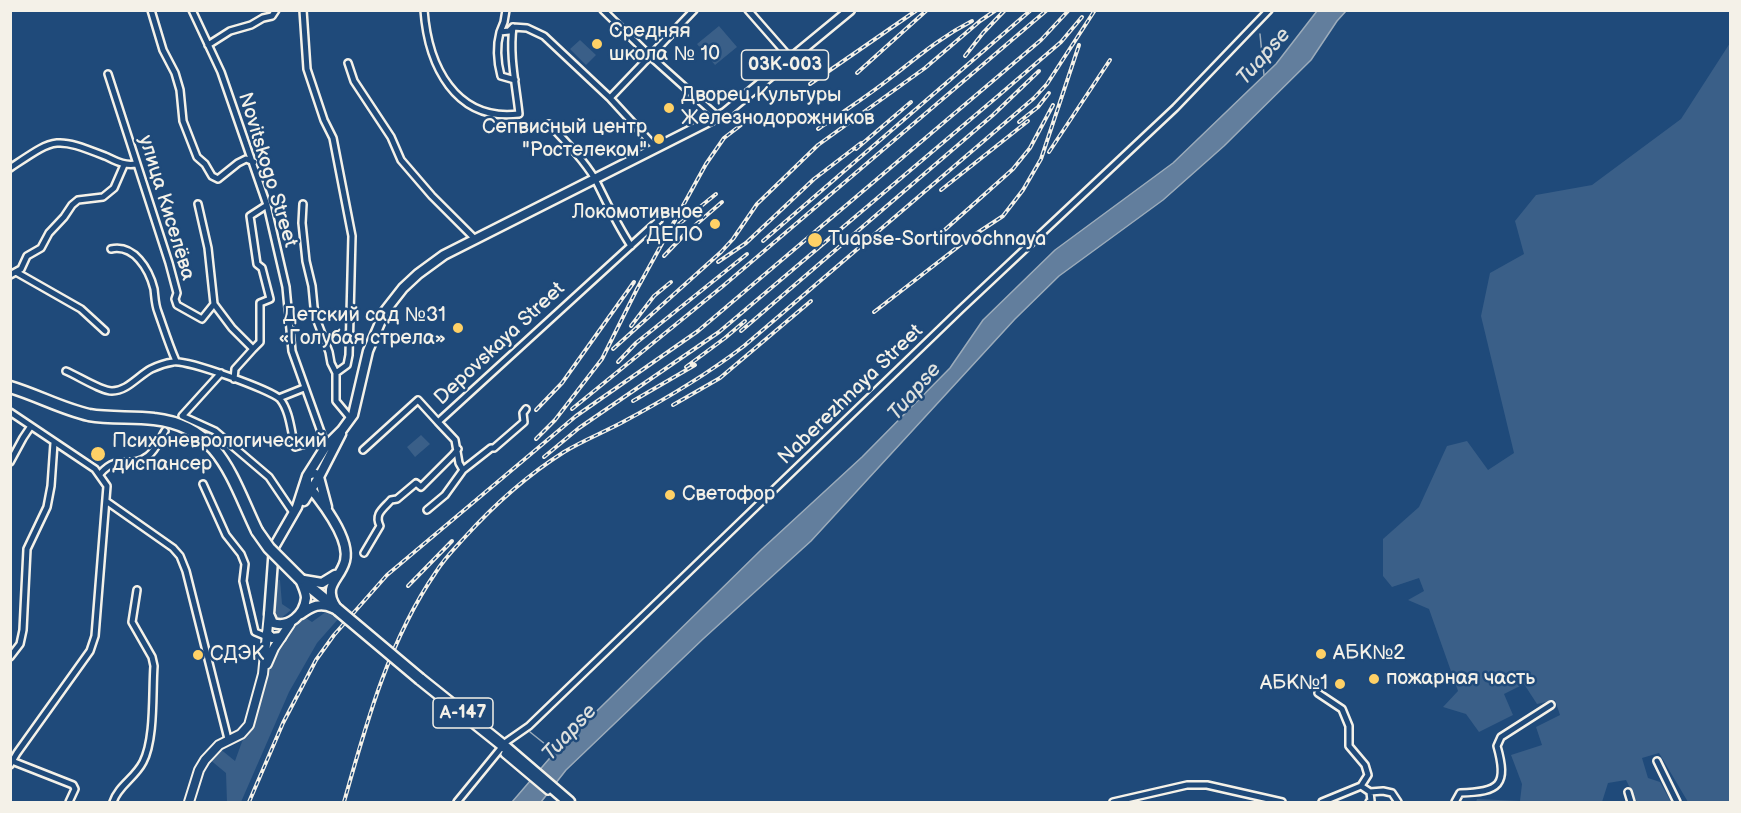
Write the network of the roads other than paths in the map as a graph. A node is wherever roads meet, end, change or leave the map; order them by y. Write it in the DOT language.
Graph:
graph roads {
  1 [pos="151,10"];
  2 [pos="192,10"];
  3 [pos="276,10"];
  4 [pos="303,10"];
  5 [pos="424,10"];
  6 [pos="506,10"];
  7 [pos="603,10"];
  8 [pos="682,10"];
  9 [pos="748,10"];
  10 [pos="850,10"];
  11 [pos="1269,10"];
  12 [pos="691,12"];
  13 [pos="513,27"];
  14 [pos="500,32"];
  15 [pos="208,45"];
  16 [pos="650,56"];
  17 [pos="791,59"];
  18 [pos="348,63"];
  19 [pos="108,74"];
  20 [pos="515,80"];
  21 [pos="610,98"];
  22 [pos="718,117"];
  23 [pos="549,124"];
  24 [pos="655,147"];
  25 [pos="254,162"];
  26 [pos="136,164"];
  27 [pos="124,165"];
  28 [pos="10,168"];
  29 [pos="594,179"];
  30 [pos="198,204"];
  31 [pos="303,204"];
  32 [pos="267,205"];
  33 [pos="659,220"];
  34 [pos="475,239"];
  35 [pos="631,246"];
  36 [pos="111,249"];
  37 [pos="14,274"];
  38 [pos="214,304"];
  39 [pos="105,331"];
  40 [pos="253,349"];
  41 [pos="176,361"];
  42 [pos="66,370"];
  43 [pos="221,373"];
  44 [pos="336,373"];
  45 [pos="234,378"];
  46 [pos="10,387"];
  47 [pos="304,388"];
  48 [pos="279,398"];
  49 [pos="526,409"];
  50 [pos="10,412"];
  51 [pos="351,419"];
  52 [pos="438,422"];
  53 [pos="31,426"];
  54 [pos="342,430"];
  55 [pos="165,431"];
  56 [pos="54,443"];
  57 [pos="324,443"];
  58 [pos="458,449"];
  59 [pos="363,450"];
  60 [pos="10,462"];
  61 [pos="463,470"];
  62 [pos="100,474"];
  63 [pos="307,476"];
  64 [pos="318,477"];
  65 [pos="203,484"];
  66 [pos="311,489"];
  67 [pos="106,501"];
  68 [pos="298,508"];
  69 [pos="427,510"];
  70 [pos="330,514"];
  71 [pos="364,553"];
  72 [pos="342,568"];
  73 [pos="300,579"];
  74 [pos="137,590"];
  75 [pos="338,610"];
  76 [pos="269,614"];
  77 [pos="293,621"];
  78 [pos="267,635"];
  79 [pos="281,637"];
  80 [pos="10,657"];
  81 [pos="263,674"];
  82 [pos="1318,693"];
  83 [pos="1551,705"];
  84 [pos="228,739"];
  85 [pos="504,749"];
  86 [pos="1658,761"];
  87 [pos="11,763"];
  88 [pos="1361,786"];
  89 [pos="1370,792"];
  90 [pos="1628,792"];
  91 [pos="69,802"];
  92 [pos="113,802"];
  93 [pos="189,802"];
  94 [pos="457,802"];
  95 [pos="562,802"];
  96 [pos="569,802"];
  97 [pos="1113,802"];
  98 [pos="1282,802"];
  99 [pos="1322,802"];
  100 [pos="1369,802"];
  101 [pos="1398,802"];
  102 [pos="1455,802"];
  103 [pos="1631,802"];
  104 [pos="1677,802"];
  1 -- 25 [label="street"];
  2 -- 15 [label="street, Novitskogo Street"];
  3 -- 15 [label="street"];
  4 -- 44 [label="street"];
  5 -- 20 [label="street"];
  6 -- 14 [label="street"];
  7 -- 16 [label="street"];
  8 -- 12 [label="street"];
  9 -- 17 [label="street"];
  10 -- 17 [label="main road, 03К-003"];
  11 -- 85 [label="street, Naberezhnaya Street"];
  12 -- 16 [label="street"];
  13 -- 14 [label="street"];
  13 -- 20 [label="street"];
  13 -- 21 [label="street"];
  14 -- 20 [label="street"];
  15 -- 25 [label="street, Novitskogo Street"];
  16 -- 21 [label="street"];
  16 -- 22 [label="street"];
  17 -- 22 [label="main road, 03К-003"];
  18 -- 34 [label="street"];
  19 -- 26 [label="street, улица Киселёва"];
  21 -- 24 [label="street"];
  22 -- 24 [label="main road"];
  23 -- 29 [label="street"];
  24 -- 29 [label="main road"];
  25 -- 32 [label="street, Novitskogo Street"];
  26 -- 27 [label="street"];
  26 -- 38 [label="street, улица Киселёва"];
  27 -- 28 [label="street"];
  27 -- 37 [label="street"];
  29 -- 34 [label="main road"];
  29 -- 35 [label="street"];
  30 -- 38 [label="street"];
  31 -- 44 [label="street"];
  32 -- 40 [label="street"];
  32 -- 47 [label="street, Novitskogo Street"];
  33 -- 35 [label="street, Depovskaya Street"];
  34 -- 51 [label="main road"];
  35 -- 52 [label="street, Depovskaya Street"];
  36 -- 41 [label="street"];
  37 -- 39 [label="street"];
  38 -- 40 [label="street"];
  40 -- 45 [label="street"];
  41 -- 42 [label="street"];
  41 -- 43 [label="street"];
  43 -- 45 [label="street"];
  43 -- 68 [label="street"];
  44 -- 51 [label="street"];
  45 -- 48 [label="street"];
  46 -- 73 [label="highway, А-147, bridge"];
  47 -- 48 [label="street"];
  47 -- 57 [label="street, Novitskogo Street"];
  48 -- 57 [label="street"];
  49 -- 61 [label="street"];
  50 -- 53 [label="street"];
  51 -- 54 [label="main road"];
  52 -- 58 [label="street"];
  52 -- 59 [label="street, Depovskaya Street"];
  53 -- 56 [label="street"];
  53 -- 60 [label="street"];
  54 -- 57 [label="main road"];
  54 -- 64 [label="main road"];
  55 -- 62 [label="street"];
  56 -- 62 [label="street"];
  56 -- 80 [label="street"];
  57 -- 63 [label="main road"];
  58 -- 61 [label="street"];
  58 -- 71 [label="street"];
  61 -- 69 [label="street"];
  62 -- 67 [label="street"];
  63 -- 64 [label="main road"];
  63 -- 66 [label="main road"];
  63 -- 68 [label="main road"];
  64 -- 66 [label="main road"];
  64 -- 70 [label="main road"];
  65 -- 78 [label="street"];
  66 -- 68 [label="main road"];
  66 -- 70 [label="main road"];
  67 -- 84 [label="street"];
  67 -- 87 [label="street"];
  68 -- 70 [label="main road"];
  68 -- 76 [label="main road"];
  70 -- 72 [label="main road"];
  72 -- 73 [label="main road"];
  72 -- 75 [label="main road"];
  73 -- 75 [label="highway, А-147"];
  73 -- 77 [label="main road"];
  74 -- 92 [label="street"];
  75 -- 77 [label="main road"];
  75 -- 85 [label="highway, А-147, bridge"];
  76 -- 77 [label="main road"];
  76 -- 78 [label="main road"];
  77 -- 79 [label="main road"];
  78 -- 79 [label="main road"];
  78 -- 81 [label="main road"];
  79 -- 81 [label="main road"];
  81 -- 84 [label="main road"];
  82 -- 88 [label="street"];
  83 -- 102 [label="street"];
  84 -- 93 [label="main road"];
  85 -- 94 [label="street, Naberezhnaya Street"];
  85 -- 95 [label="street"];
  85 -- 96 [label="highway, А-147"];
  86 -- 104 [label="street"];
  87 -- 91 [label="street"];
  88 -- 89 [label="street"];
  88 -- 99 [label="street"];
  89 -- 100 [label="street"];
  89 -- 101 [label="street"];
  90 -- 103 [label="street"];
  97 -- 98 [label="street"];
}
